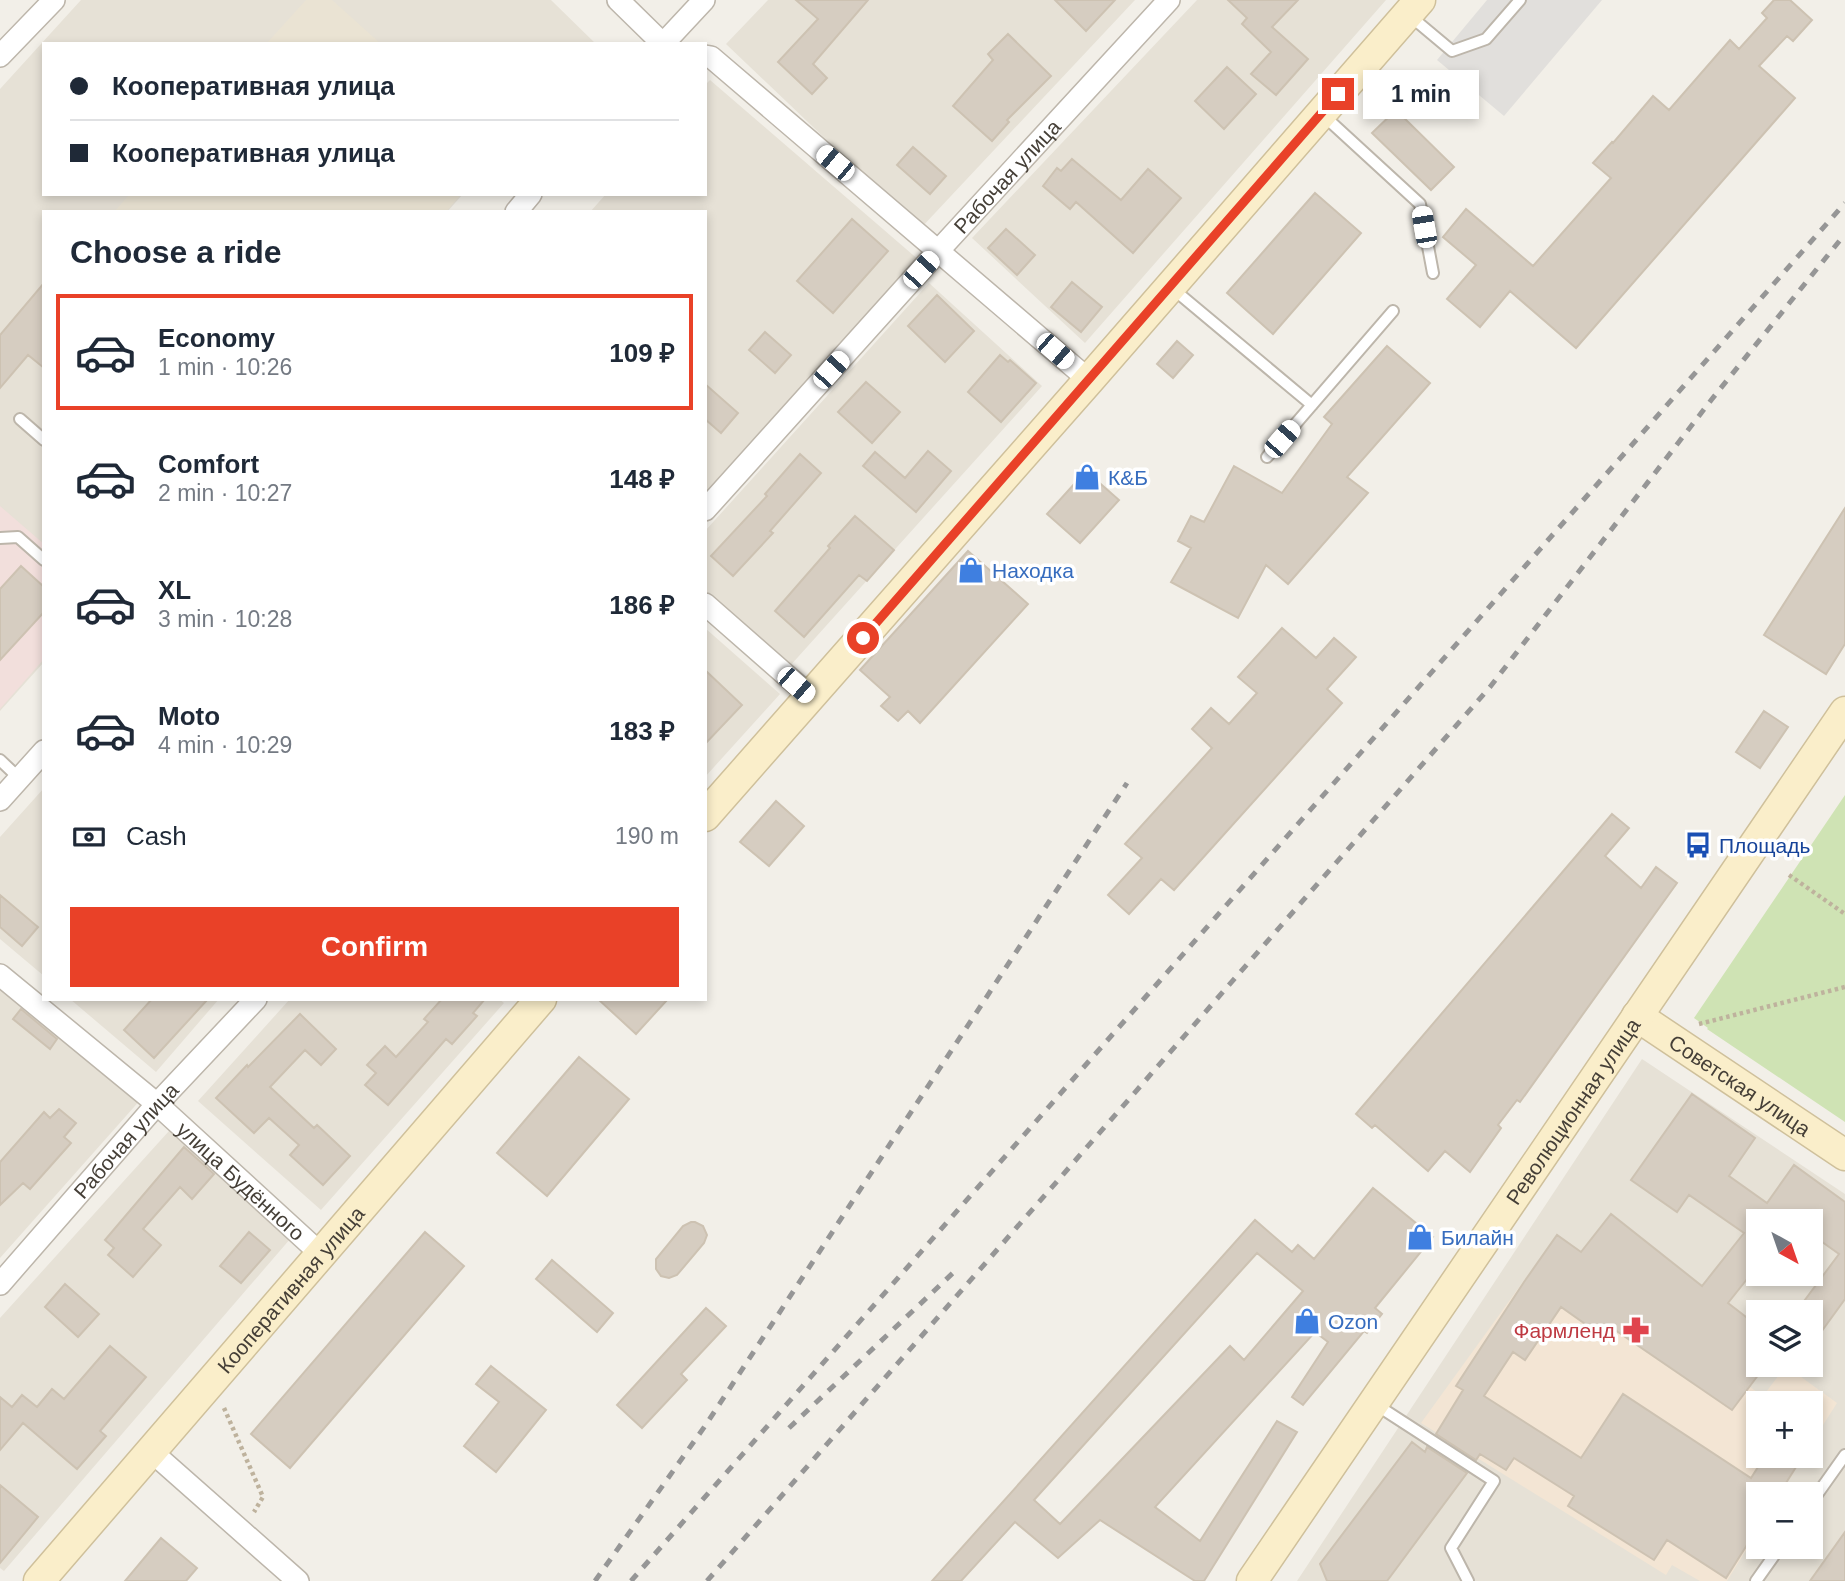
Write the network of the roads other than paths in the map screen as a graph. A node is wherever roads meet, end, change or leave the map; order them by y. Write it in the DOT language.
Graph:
graph roads {
  1 [pos="54,0"];
  2 [pos="618,0"];
  3 [pos="704,0"];
  4 [pos="1170,0"];
  5 [pos="1520,0"];
  6 [pos="1414,7"];
  7 [pos="661,42"];
  8 [pos="665,42"];
  9 [pos="0,56"];
  10 [pos="707,56"];
  11 [pos="1321,113"];
  12 [pos="529,196"];
  13 [pos="518,210"];
  14 [pos="939,250"];
  15 [pos="1433,273"];
  16 [pos="1170,286"];
  17 [pos="1394,311"];
  18 [pos="1089,380"];
  19 [pos="1312,405"];
  20 [pos="20,419"];
  21 [pos="42,438"];
  22 [pos="1267,457"];
  23 [pos="707,508"];
  24 [pos="0,538"];
  25 [pos="42,558"];
  26 [pos="707,606"];
  27 [pos="811,697"];
  28 [pos="1845,712"];
  29 [pos="42,753"];
  30 [pos="0,760"];
  31 [pos="19,778"];
  32 [pos="0,800"];
  33 [pos="707,814"];
  34 [pos="0,975"];
  35 [pos="254,1001"];
  36 [pos="533,1002"];
  37 [pos="1637,1016"];
  38 [pos="157,1104"];
  39 [pos="1845,1155"];
  40 [pos="321,1254"];
  41 [pos="0,1284"];
  42 [pos="1373,1402"];
  43 [pos="152,1452"];
  44 [pos="1845,1455"];
  45 [pos="1823,1486"];
  46 [pos="1772,1559"];
  47 [pos="39,1581"];
  48 [pos="299,1581"];
  49 [pos="1252,1581"];
  50 [pos="1468,1581"];
  51 [pos="1756,1581"];
  1 -- 9 [label="street"];
  2 -- 7 [label="street"];
  3 -- 8 [label="street"];
  4 -- 14 [label="street, Рабочая улица"];
  5 -- 6 [label="lane"];
  6 -- 11 [label="street"];
  10 -- 14 [label="street"];
  11 -- 15 [label="lane"];
  11 -- 16 [label="street"];
  12 -- 13 [label="street"];
  14 -- 18 [label="street"];
  14 -- 23 [label="street, Рабочая улица"];
  16 -- 18 [label="street"];
  16 -- 19 [label="lane"];
  17 -- 19 [label="lane"];
  18 -- 27 [label="street"];
  19 -- 22 [label="lane"];
  20 -- 21 [label="lane"];
  24 -- 25 [label="lane"];
  26 -- 27 [label="street"];
  27 -- 33 [label="street"];
  28 -- 37 [label="street, Революционная улица"];
  29 -- 31 [label="street"];
  30 -- 31 [label="lane"];
  31 -- 32 [label="street"];
  34 -- 38 [label="street, улица Будённого"];
  35 -- 38 [label="street, Рабочая улица"];
  36 -- 40 [label="street, Кооперативная улица"];
  37 -- 39 [label="street, Советская улица"];
  37 -- 42 [label="street, Революционная улица"];
  38 -- 40 [label="street, улица Будённого"];
  38 -- 41 [label="street, Рабочая улица"];
  40 -- 43 [label="street, Кооперативная улица"];
  42 -- 49 [label="street, Революционная улица"];
  42 -- 50 [label="lane"];
  43 -- 47 [label="street, Кооперативная улица"];
  43 -- 48 [label="street"];
  44 -- 45 [label="lane"];
  46 -- 51 [label="lane"];
}
